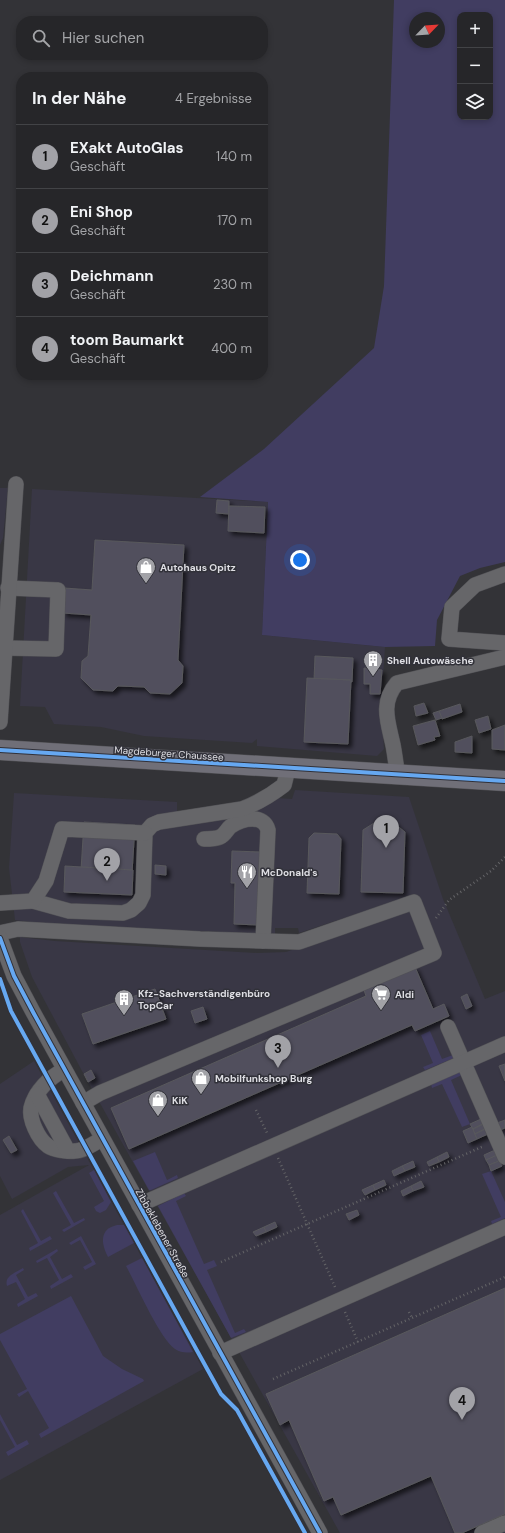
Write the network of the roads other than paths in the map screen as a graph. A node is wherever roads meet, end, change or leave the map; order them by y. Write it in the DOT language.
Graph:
graph roads {
  1 [pos="16,484"];
  2 [pos="505,574"];
  3 [pos="5,592"];
  4 [pos="505,643"];
  5 [pos="4,648"];
  6 [pos="505,657"];
  7 [pos="0,722"];
  8 [pos="0,750"];
  9 [pos="288,769"];
  10 [pos="398,776"];
  11 [pos="505,781"];
  12 [pos="145,833"];
  13 [pos="204,839"];
  14 [pos="33,901"];
  15 [pos="0,903"];
  16 [pos="0,933"];
  17 [pos="0,938"];
  18 [pos="263,941"];
  19 [pos="448,1026"];
  20 [pos="505,1044"];
  21 [pos="463,1063"];
  22 [pos="64,1070"];
  23 [pos="83,1102"];
  24 [pos="102,1139"];
  25 [pos="505,1157"];
  26 [pos="139,1205"];
  27 [pos="505,1227"];
  28 [pos="220,1354"];
  29 [pos="505,1523"];
  30 [pos="320,1533"];
  31 [pos="482,1533"];
  1 -- 3 [label="street"];
  2 -- 4 [label="street"];
  3 -- 5 [label="street"];
  3 -- 5 [label="street"];
  5 -- 7 [label="street"];
  6 -- 10 [label="street"];
  8 -- 9 [label="main road, Magdeburger Chaussee"];
  9 -- 10 [label="main road, Magdeburger Chaussee"];
  9 -- 12 [label="street"];
  10 -- 11 [label="main road, Magdeburger Chaussee"];
  12 -- 14 [label="street"];
  12 -- 14 [label="street"];
  13 -- 18 [label="street"];
  14 -- 15 [label="street"];
  16 -- 18 [label="street"];
  17 -- 22 [label="street, Zibbeklebener Straße"];
  18 -- 23 [label="street"];
  19 -- 21 [label="street"];
  20 -- 21 [label="street"];
  21 -- 25 [label="street"];
  21 -- 26 [label="street"];
  22 -- 23 [label="street, Zibbeklebener Straße"];
  22 -- 24 [label="street"];
  23 -- 24 [label="street, Zibbeklebener Straße"];
  24 -- 26 [label="street, Zibbeklebener Straße"];
  26 -- 28 [label="street, Zibbeklebener Straße"];
  27 -- 28 [label="street"];
  28 -- 30 [label="street, Zibbeklebener Straße"];
  29 -- 31 [label="street"];
}
